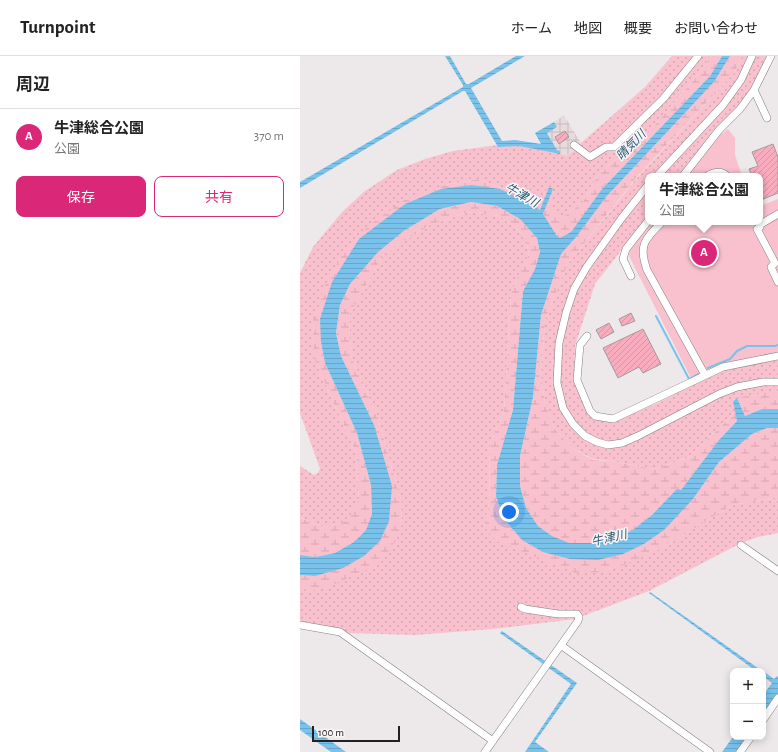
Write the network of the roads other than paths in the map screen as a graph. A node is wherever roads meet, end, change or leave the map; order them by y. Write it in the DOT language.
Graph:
graph roads {
  1 [pos="698,56"];
  2 [pos="752,56"];
  3 [pos="771,56"];
  4 [pos="754,90"];
  5 [pos="768,118"];
  6 [pos="574,145"];
  7 [pos="660,173"];
  8 [pos="685,173"];
  9 [pos="712,173"];
  10 [pos="722,173"];
  11 [pos="645,190"];
  12 [pos="778,214"];
  13 [pos="763,222"];
  14 [pos="645,225"];
  15 [pos="659,225"];
  16 [pos="757,225"];
  17 [pos="776,271"];
  18 [pos="631,276"];
  19 [pos="778,282"];
  20 [pos="587,336"];
  21 [pos="778,356"];
  22 [pos="705,375"];
  23 [pos="778,382"];
  24 [pos="741,545"];
  25 [pos="778,571"];
  26 [pos="521,607"];
  27 [pos="300,625"];
  28 [pos="562,646"];
  29 [pos="778,698"];
  30 [pos="766,716"];
  31 [pos="749,740"];
  32 [pos="493,741"];
  33 [pos="486,752"];
  34 [pos="710,752"];
  35 [pos="740,752"];
  1 -- 6 [label="street"];
  2 -- 7 [label="street"];
  3 -- 4 [label="street"];
  4 -- 5 [label="street"];
  4 -- 8 [label="street"];
  9 -- 10 [label="street"];
  11 -- 23 [label="street"];
  12 -- 13 [label="street"];
  14 -- 18 [label="street"];
  15 -- 22 [label="street"];
  16 -- 17 [label="street"];
  17 -- 19 [label="street"];
  20 -- 22 [label="street"];
  21 -- 22 [label="street"];
  24 -- 25 [label="street"];
  26 -- 28 [label="street"];
  27 -- 32 [label="street"];
  28 -- 32 [label="street"];
  28 -- 34 [label="street"];
  29 -- 30 [label="street"];
  31 -- 35 [label="street"];
  32 -- 33 [label="street"];
}
